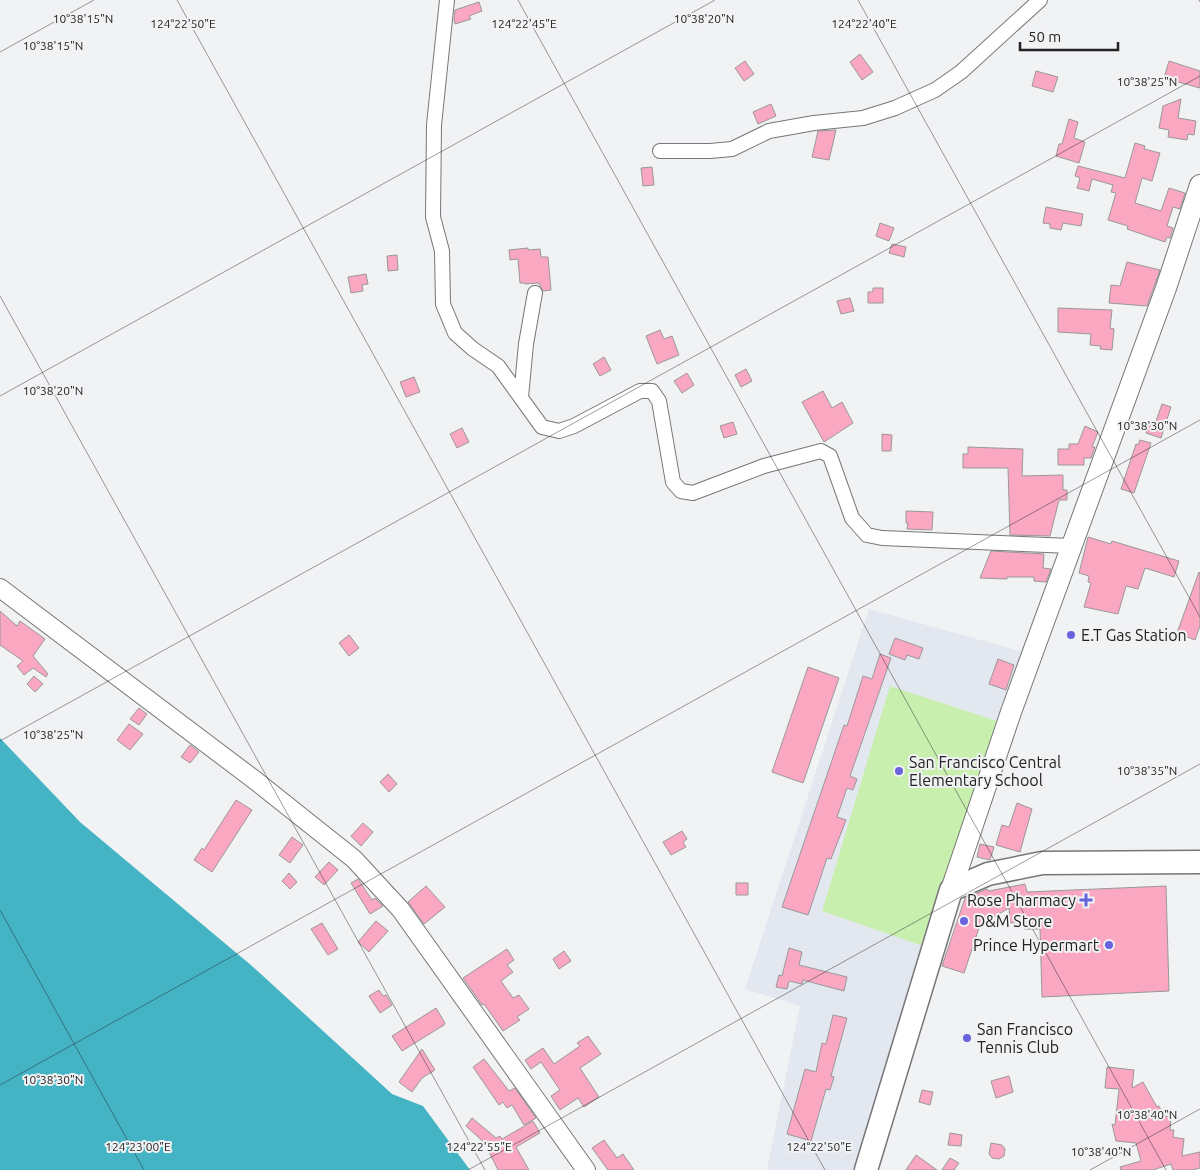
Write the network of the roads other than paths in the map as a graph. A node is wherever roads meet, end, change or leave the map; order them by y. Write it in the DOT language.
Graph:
graph roads {
  1 [pos="447,0"];
  2 [pos="1040,0"];
  3 [pos="660,151"];
  4 [pos="1200,185"];
  5 [pos="535,292"];
  6 [pos="521,397"];
  7 [pos="1072,546"];
  8 [pos="0,588"];
  9 [pos="1200,862"];
  10 [pos="951,890"];
  11 [pos="586,1170"];
  12 [pos="866,1170"];
  1 -- 6 [label="street"];
  2 -- 3 [label="street"];
  4 -- 7 [label="main road"];
  5 -- 6 [label="street"];
  6 -- 7 [label="street"];
  7 -- 10 [label="main road"];
  8 -- 11 [label="street"];
  9 -- 10 [label="main road"];
  10 -- 12 [label="main road"];
}
